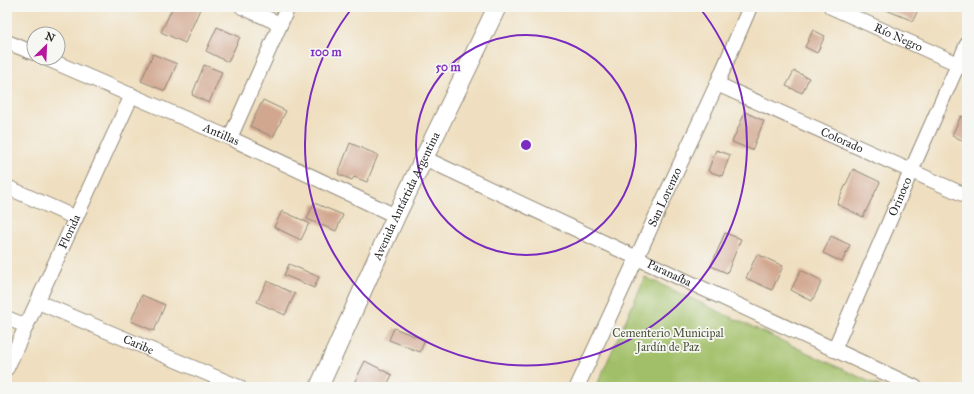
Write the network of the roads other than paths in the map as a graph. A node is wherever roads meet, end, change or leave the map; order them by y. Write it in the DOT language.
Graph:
graph roads {
  1 [pos="242,7"];
  2 [pos="288,7"];
  3 [pos="497,7"];
  4 [pos="750,7"];
  5 [pos="831,7"];
  6 [pos="280,24"];
  7 [pos="7,42"];
  8 [pos="967,44"];
  9 [pos="26,50"];
  10 [pos="63,66"];
  11 [pos="963,66"];
  12 [pos="717,84"];
  13 [pos="132,96"];
  14 [pos="230,138"];
  15 [pos="424,158"];
  16 [pos="911,171"];
  17 [pos="7,187"];
  18 [pos="967,196"];
  19 [pos="396,216"];
  20 [pos="76,218"];
  21 [pos="636,258"];
  22 [pos="38,302"];
  23 [pos="7,318"];
  24 [pos="26,326"];
  25 [pos="834,350"];
  26 [pos="7,368"];
  27 [pos="239,387"];
  28 [pos="319,387"];
  29 [pos="577,387"];
  30 [pos="914,387"];
  1 -- 6 [label="street"];
  2 -- 6 [label="street"];
  3 -- 15 [label="street, Avenida Antártida Argentina"];
  4 -- 12 [label="street, San Lorenzo"];
  5 -- 11 [label="street, Río Negro"];
  6 -- 14 [label="street"];
  7 -- 9 [label="street"];
  8 -- 11 [label="street, Orinoco"];
  10 -- 13 [label="street, Antillas"];
  11 -- 16 [label="street, Orinoco"];
  12 -- 16 [label="street, Colorado"];
  12 -- 21 [label="street, San Lorenzo"];
  13 -- 14 [label="street, Antillas"];
  13 -- 20 [label="street, Florida"];
  14 -- 19 [label="street, Antillas"];
  15 -- 19 [label="street, Avenida Antártida Argentina"];
  15 -- 21 [label="street, Paranaíba"];
  16 -- 18 [label="street, Colorado"];
  16 -- 25 [label="street, Orinoco"];
  17 -- 20 [label="street"];
  19 -- 28 [label="street, Avenida Antártida Argentina"];
  20 -- 22 [label="street, Florida"];
  21 -- 25 [label="street, Paranaíba"];
  21 -- 29 [label="street, San Lorenzo"];
  22 -- 24 [label="street, Florida"];
  22 -- 27 [label="street, Caribe"];
  23 -- 24 [label="street"];
  24 -- 26 [label="street, Florida"];
  25 -- 30 [label="street, Paranaíba"];
}
